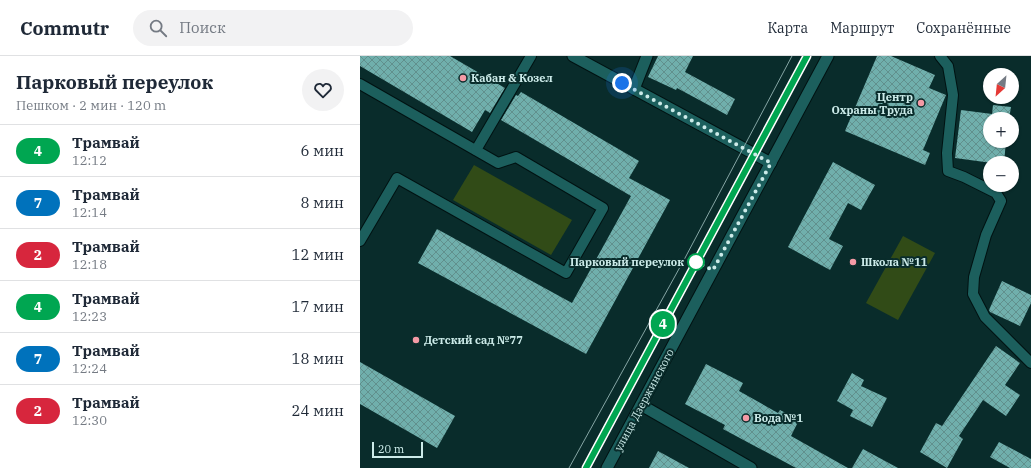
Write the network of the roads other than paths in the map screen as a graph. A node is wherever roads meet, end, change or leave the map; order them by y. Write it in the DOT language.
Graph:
graph roads {
  1 [pos="531,56"];
  2 [pos="573,56"];
  3 [pos="647,56"];
  4 [pos="828,56"];
  5 [pos="940,56"];
  6 [pos="360,84"];
  7 [pos="634,89"];
  8 [pos="476,150"];
  9 [pos="771,163"];
  10 [pos="360,242"];
  11 [pos="1031,363"];
  12 [pos="641,405"];
  13 [pos="607,468"];
  14 [pos="751,468"];
  1 -- 8 [label="lane"];
  2 -- 7 [label="main road"];
  3 -- 7 [label="main road"];
  4 -- 9 [label="main road, улица Дзержинского"];
  5 -- 11 [label="lane"];
  6 -- 8 [label="lane"];
  7 -- 9 [label="main road"];
  8 -- 10 [label="lane"];
  9 -- 12 [label="main road, улица Дзержинского"];
  12 -- 13 [label="main road, улица Дзержинского"];
  12 -- 14 [label="main road"];
}
